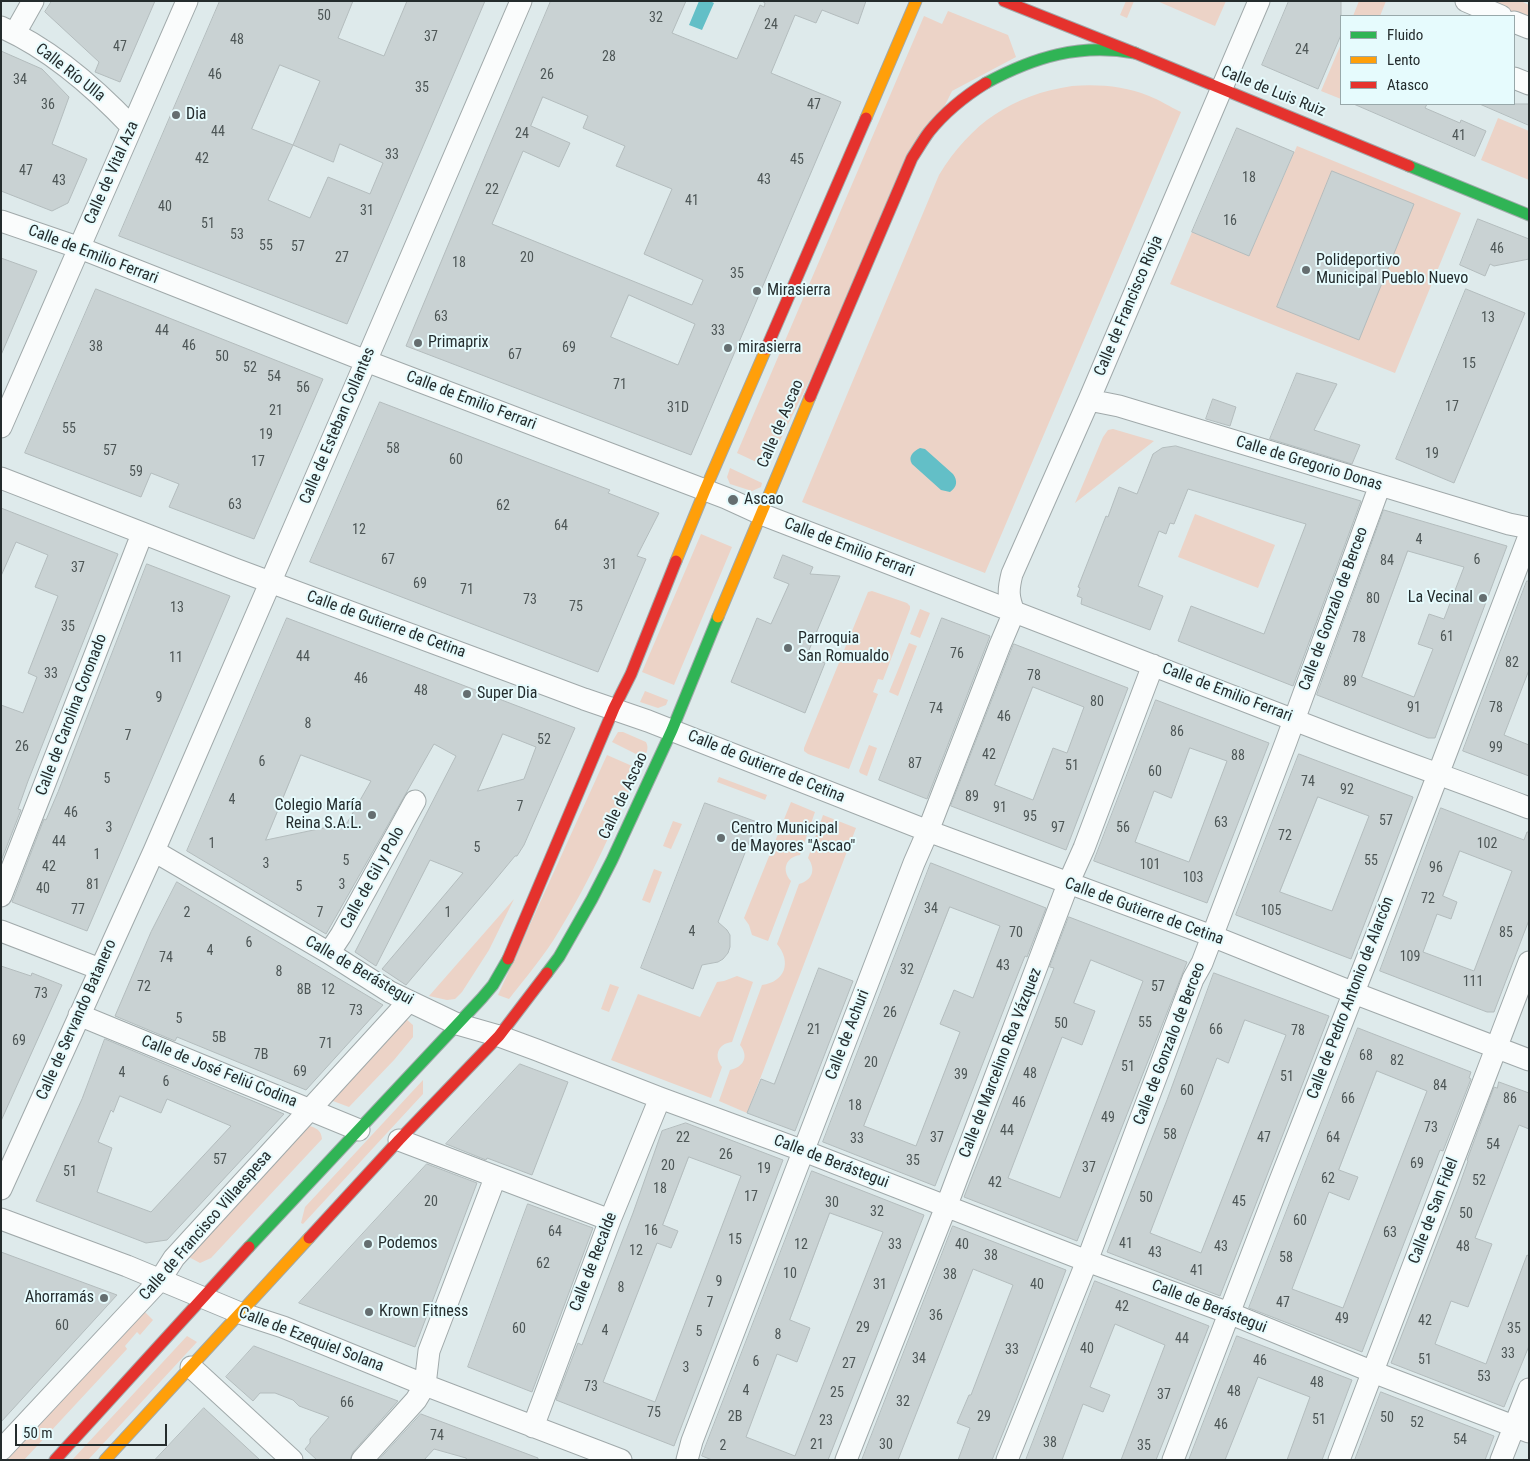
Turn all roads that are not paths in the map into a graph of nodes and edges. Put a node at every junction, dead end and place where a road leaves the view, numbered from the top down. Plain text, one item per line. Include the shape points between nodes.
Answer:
1 (33, 1) edge
2 (186, 1) edge
3 (520, 1) edge
4 (916, 1) edge
5 (1004, 1) edge
6 (1259, 1) edge
7 (1466, 1) edge
8 (1499, 15) edge
9 (1515, 22) edge
10 (1529, 28) edge
11 (8, 30) edge
12 (1135, 52) junction
13 (1515, 78) edge
14 (1529, 84) edge
15 (1221, 89) junction
16 (132, 127) junction
17 (1529, 215) edge
18 (1, 221) edge
19 (80, 248) junction
20 (366, 362) junction
21 (1089, 400) junction
22 (1, 427) edge
23 (1, 478) edge
24 (1380, 485) junction
25 (705, 490) junction
26 (761, 514) junction
27 (1529, 528) edge
28 (142, 534) junction
29 (1529, 536) edge
30 (270, 582) junction
31 (1014, 612) junction
32 (1153, 665) junction
33 (614, 708) junction
34 (1294, 719) junction
35 (672, 730) junction
36 (1438, 773) junction
37 (414, 801) dead end
38 (1529, 808) edge
39 (928, 831) junction
40 (154, 850) junction
41 (1068, 884) junction
42 (1, 896) edge
43 (1, 932) edge
44 (1212, 936) junction
45 (330, 953) junction
46 (1529, 962) edge
47 (100, 969) junction
48 (1354, 994) junction
49 (409, 1001) junction
50 (79, 1015) junction
51 (457, 1024) junction
52 (499, 1036) junction
53 (469, 1041) dead end
54 (1495, 1047) junction
55 (1529, 1060) edge
56 (437, 1081) dead end
57 (660, 1098) junction
58 (433, 1105) junction
59 (309, 1109) junction
60 (359, 1130) junction
61 (399, 1140) junction
62 (804, 1151) junction
63 (495, 1178) junction
64 (1, 1189) edge
65 (289, 1206) junction
66 (946, 1206) junction
67 (1, 1219) edge
68 (610, 1220) junction
69 (287, 1221) dead end
70 (1087, 1261) junction
71 (160, 1280) junction
72 (204, 1298) junction
73 (237, 1306) junction
74 (1229, 1313) junction
75 (191, 1367) junction
76 (1373, 1372) junction
77 (425, 1385) junction
78 (1529, 1389) edge
79 (533, 1427) junction
80 (1521, 1429) edge
81 (1, 1450) edge
82 (55, 1460) edge
83 (105, 1460) edge
84 (292, 1460) edge
85 (362, 1460) edge
86 (621, 1460) edge
87 (687, 1460) edge
88 (846, 1460) edge
89 (1007, 1460) edge
90 (1173, 1460) edge
91 (1339, 1460) edge
92 (1501, 1460) edge

1 - 11 street
2 - 16 street, Calle de Vital Aza
3 - 20 street, Calle de Esteban Collantes
4 - 25 street
5 - 12 street, Calle de Luis Ruiz
6 - 15 street, Calle de Francisco Rioja
7 - 8 street
9 - 10 street
11 - 16 street, Calle Río Ulla via 47,52 111,105
12 - 15 street, Calle de Luis Ruiz
12 - 26 street, Calle de Ascao via 1076,51 1028,62 980,86 930,132 912,158
13 - 14 street
15 - 17 street, Calle de Luis Ruiz
15 - 21 street, Calle de Francisco Rioja
16 - 19 street, Calle de Vital Aza
18 - 19 street, Calle de Emilio Ferrari
19 - 20 street, Calle de Emilio Ferrari
19 - 22 street, Calle de Vital Aza
20 - 25 street, Calle de Emilio Ferrari
20 - 30 street, Calle de Esteban Collantes
21 - 24 street, Calle de Gregorio Donas via 1119,406
21 - 31 street, Calle de Francisco Rioja via 1012,574 1009,599
23 - 28 street, Calle de Gutierre de Cetina
24 - 27 street, Calle de Gregorio Donas
24 - 34 street, Calle de Gonzalo de Berceo
25 - 26 street, Calle de Emilio Ferrari
25 - 33 street via 631,674
26 - 31 street, Calle de Emilio Ferrari
26 - 35 street, Calle de Ascao
28 - 30 street, Calle de Gutierre de Cetina
28 - 42 street, Calle de Carolina Coronado
29 - 36 street, Calle de Pedro Antonio de Alarcón
30 - 33 street, Calle de Gutierre de Cetina
30 - 40 street, Calle de Esteban Collantes
31 - 32 street, Calle de Emilio Ferrari
31 - 39 street, Calle de Achuri
32 - 34 street, Calle de Emilio Ferrari
32 - 41 street, Calle de Marcelino Roa Vázquez
33 - 35 street, Calle de Gutierre de Cetina
33 - 51 street via 506,964 493,985
34 - 36 street, Calle de Emilio Ferrari
34 - 44 street, Calle de Gonzalo de Berceo
35 - 39 street, Calle de Gutierre de Cetina
35 - 52 street, Calle de Ascao via 588,906 552,966
36 - 38 street, Calle de Emilio Ferrari
36 - 48 street, Calle de Pedro Antonio de Alarcón
37 - 45 street, Calle de Gil y Polo
39 - 41 street, Calle de Gutierre de Cetina
39 - 62 street, Calle de Achuri
40 - 45 street, Calle de Berástegui
40 - 47 street, Calle de Servando Batanero
41 - 44 street, Calle de Gutierre de Cetina
41 - 66 street, Calle de Marcelino Roa Vázquez
43 - 47 street
44 - 48 street, Calle de Gutierre de Cetina
44 - 70 street, Calle de Gonzalo de Berceo
45 - 49 street, Calle de Berástegui
46 - 54 street, Calle de San Fidel
47 - 50 street, Calle de Servando Batanero
48 - 54 street, Calle de Gutierre de Cetina
48 - 74 street, Calle de Pedro Antonio de Alarcón
49 - 51 street, Calle de Berástegui
49 - 59 street, Calle de Francisco Villaespesa
50 - 59 street, Calle de José Feliú Codina
50 - 64 street, Calle de Servando Batanero
51 - 52 street, Calle de Berástegui
51 - 53 street
51 - 60 street
52 - 57 street, Calle de Berástegui
52 - 58 street
54 - 55 street, Calle de Gutierre de Cetina
54 - 76 street, Calle de San Fidel
56 - 58 street
57 - 62 street, Calle de Berástegui
57 - 68 street, Calle de Recalde
58 - 61 street
59 - 60 street, Calle de José Feliú Codina
59 - 71 street, Calle de Francisco Villaespesa via 174,1258
60 - 65 street
61 - 63 street
61 - 73 street
62 - 66 street, Calle de Berástegui
62 - 87 street, Calle de Achuri
63 - 68 street
63 - 77 street via 429,1351
65 - 69 street
65 - 72 street
66 - 70 street, Calle de Berástegui
66 - 88 street, Calle de Marcelino Roa Vázquez
67 - 71 street, Calle de Ezequiel Solana
68 - 79 street, Calle de Recalde
70 - 74 street, Calle de Berástegui
70 - 89 street, Calle de Gonzalo de Berceo
71 - 72 street, Calle de Ezequiel Solana
71 - 81 street, Calle de Francisco Villaespesa
72 - 73 street, Calle de Ezequiel Solana
72 - 82 street
73 - 75 street
73 - 77 street, Calle de Ezequiel Solana
74 - 76 street, Calle de Berástegui
74 - 90 street, Calle de Pedro Antonio de Alarcón
75 - 83 street
75 - 84 street
76 - 80 street, Calle de Berástegui
76 - 91 street, Calle de San Fidel
77 - 79 street, Calle de Ezequiel Solana
77 - 85 street via 416,1400
78 - 80 street
79 - 86 street, Calle de Ezequiel Solana
80 - 92 street

